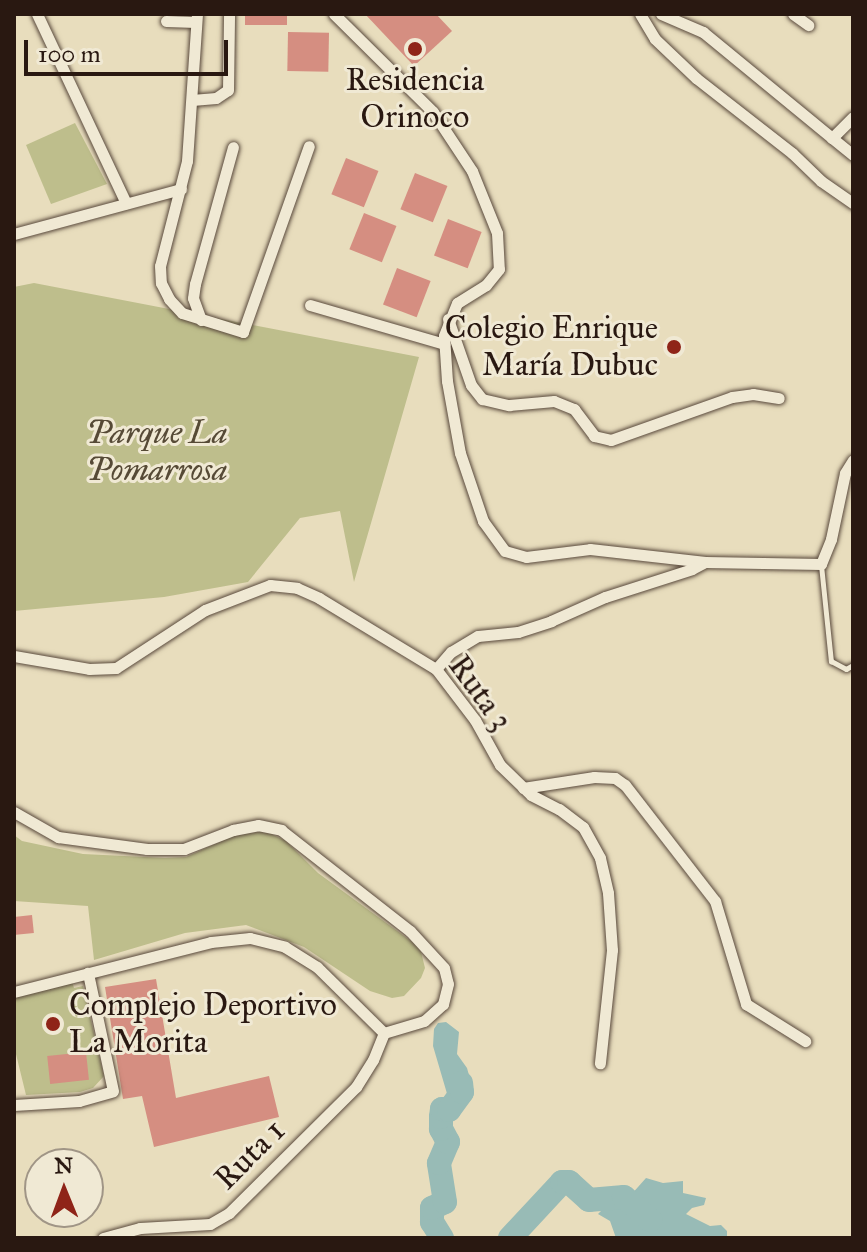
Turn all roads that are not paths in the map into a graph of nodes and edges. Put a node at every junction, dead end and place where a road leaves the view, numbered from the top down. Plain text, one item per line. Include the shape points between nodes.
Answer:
1 (37, 14) edge
2 (229, 14) edge
3 (334, 14) edge
4 (640, 14) edge
5 (661, 14) edge
6 (793, 14) edge
7 (196, 18) edge
8 (166, 21) dead end
9 (808, 25) dead end
10 (192, 100) junction
11 (853, 117) edge
12 (832, 138) junction
13 (309, 146) dead end
14 (233, 147) dead end
15 (853, 155) edge
16 (181, 189) junction
17 (126, 203) junction
18 (853, 203) edge
19 (14, 234) edge
20 (310, 305) dead end
21 (448, 319) junction
22 (201, 320) junction
23 (444, 344) junction
24 (779, 398) dead end
25 (853, 460) edge
26 (705, 562) junction
27 (821, 564) junction
28 (14, 656) edge
29 (853, 665) edge
30 (436, 669) junction
31 (523, 788) junction
32 (14, 812) edge
33 (88, 973) junction
34 (14, 992) edge
35 (384, 1033) junction
36 (805, 1041) dead end
37 (600, 1063) dead end
38 (14, 1105) edge
39 (103, 1238) edge

1 - 17 street
2 - 10 street via 228,90 216,98
3 - 21 street via 433,112 472,171 497,233 499,269 486,285 457,303
4 - 18 street via 655,39 696,78
5 - 12 street via 703,32
6 - 9 street
7 - 8 street
7 - 10 street
10 - 16 street
11 - 12 street
12 - 15 street
13 - 22 street via 243,332
14 - 22 street via 195,284 193,298
16 - 17 street
16 - 22 street via 160,266 165,291 182,313
17 - 19 street
20 - 23 street
21 - 23 street
21 - 24 street via 471,385 482,399 509,405 554,401 574,409 594,436 611,440 732,397
23 - 26 street via 460,453 483,521 505,551 526,557 590,549
25 - 27 street
26 - 27 street
26 - 30 street via 518,632 478,636 451,652
27 - 29 lane via 831,661 846,669
28 - 30 street, Ruta 3 via 89,669 116,668 205,610 270,585 297,588 319,598
30 - 31 street, Ruta 3 via 475,720 500,765
31 - 36 street via 594,777 615,778 625,785 715,901 746,1004
31 - 37 street, Ruta 3 via 583,827 600,858 612,950
32 - 35 street via 58,837 133,848 184,849 258,825 281,830 410,931 444,968 448,984 443,1004 424,1021
33 - 34 street
33 - 35 street via 211,942 250,938 285,947 317,967
33 - 38 street via 113,1091 79,1101
35 - 39 street, Ruta 1 via 356,1087 229,1213 210,1224 140,1228

